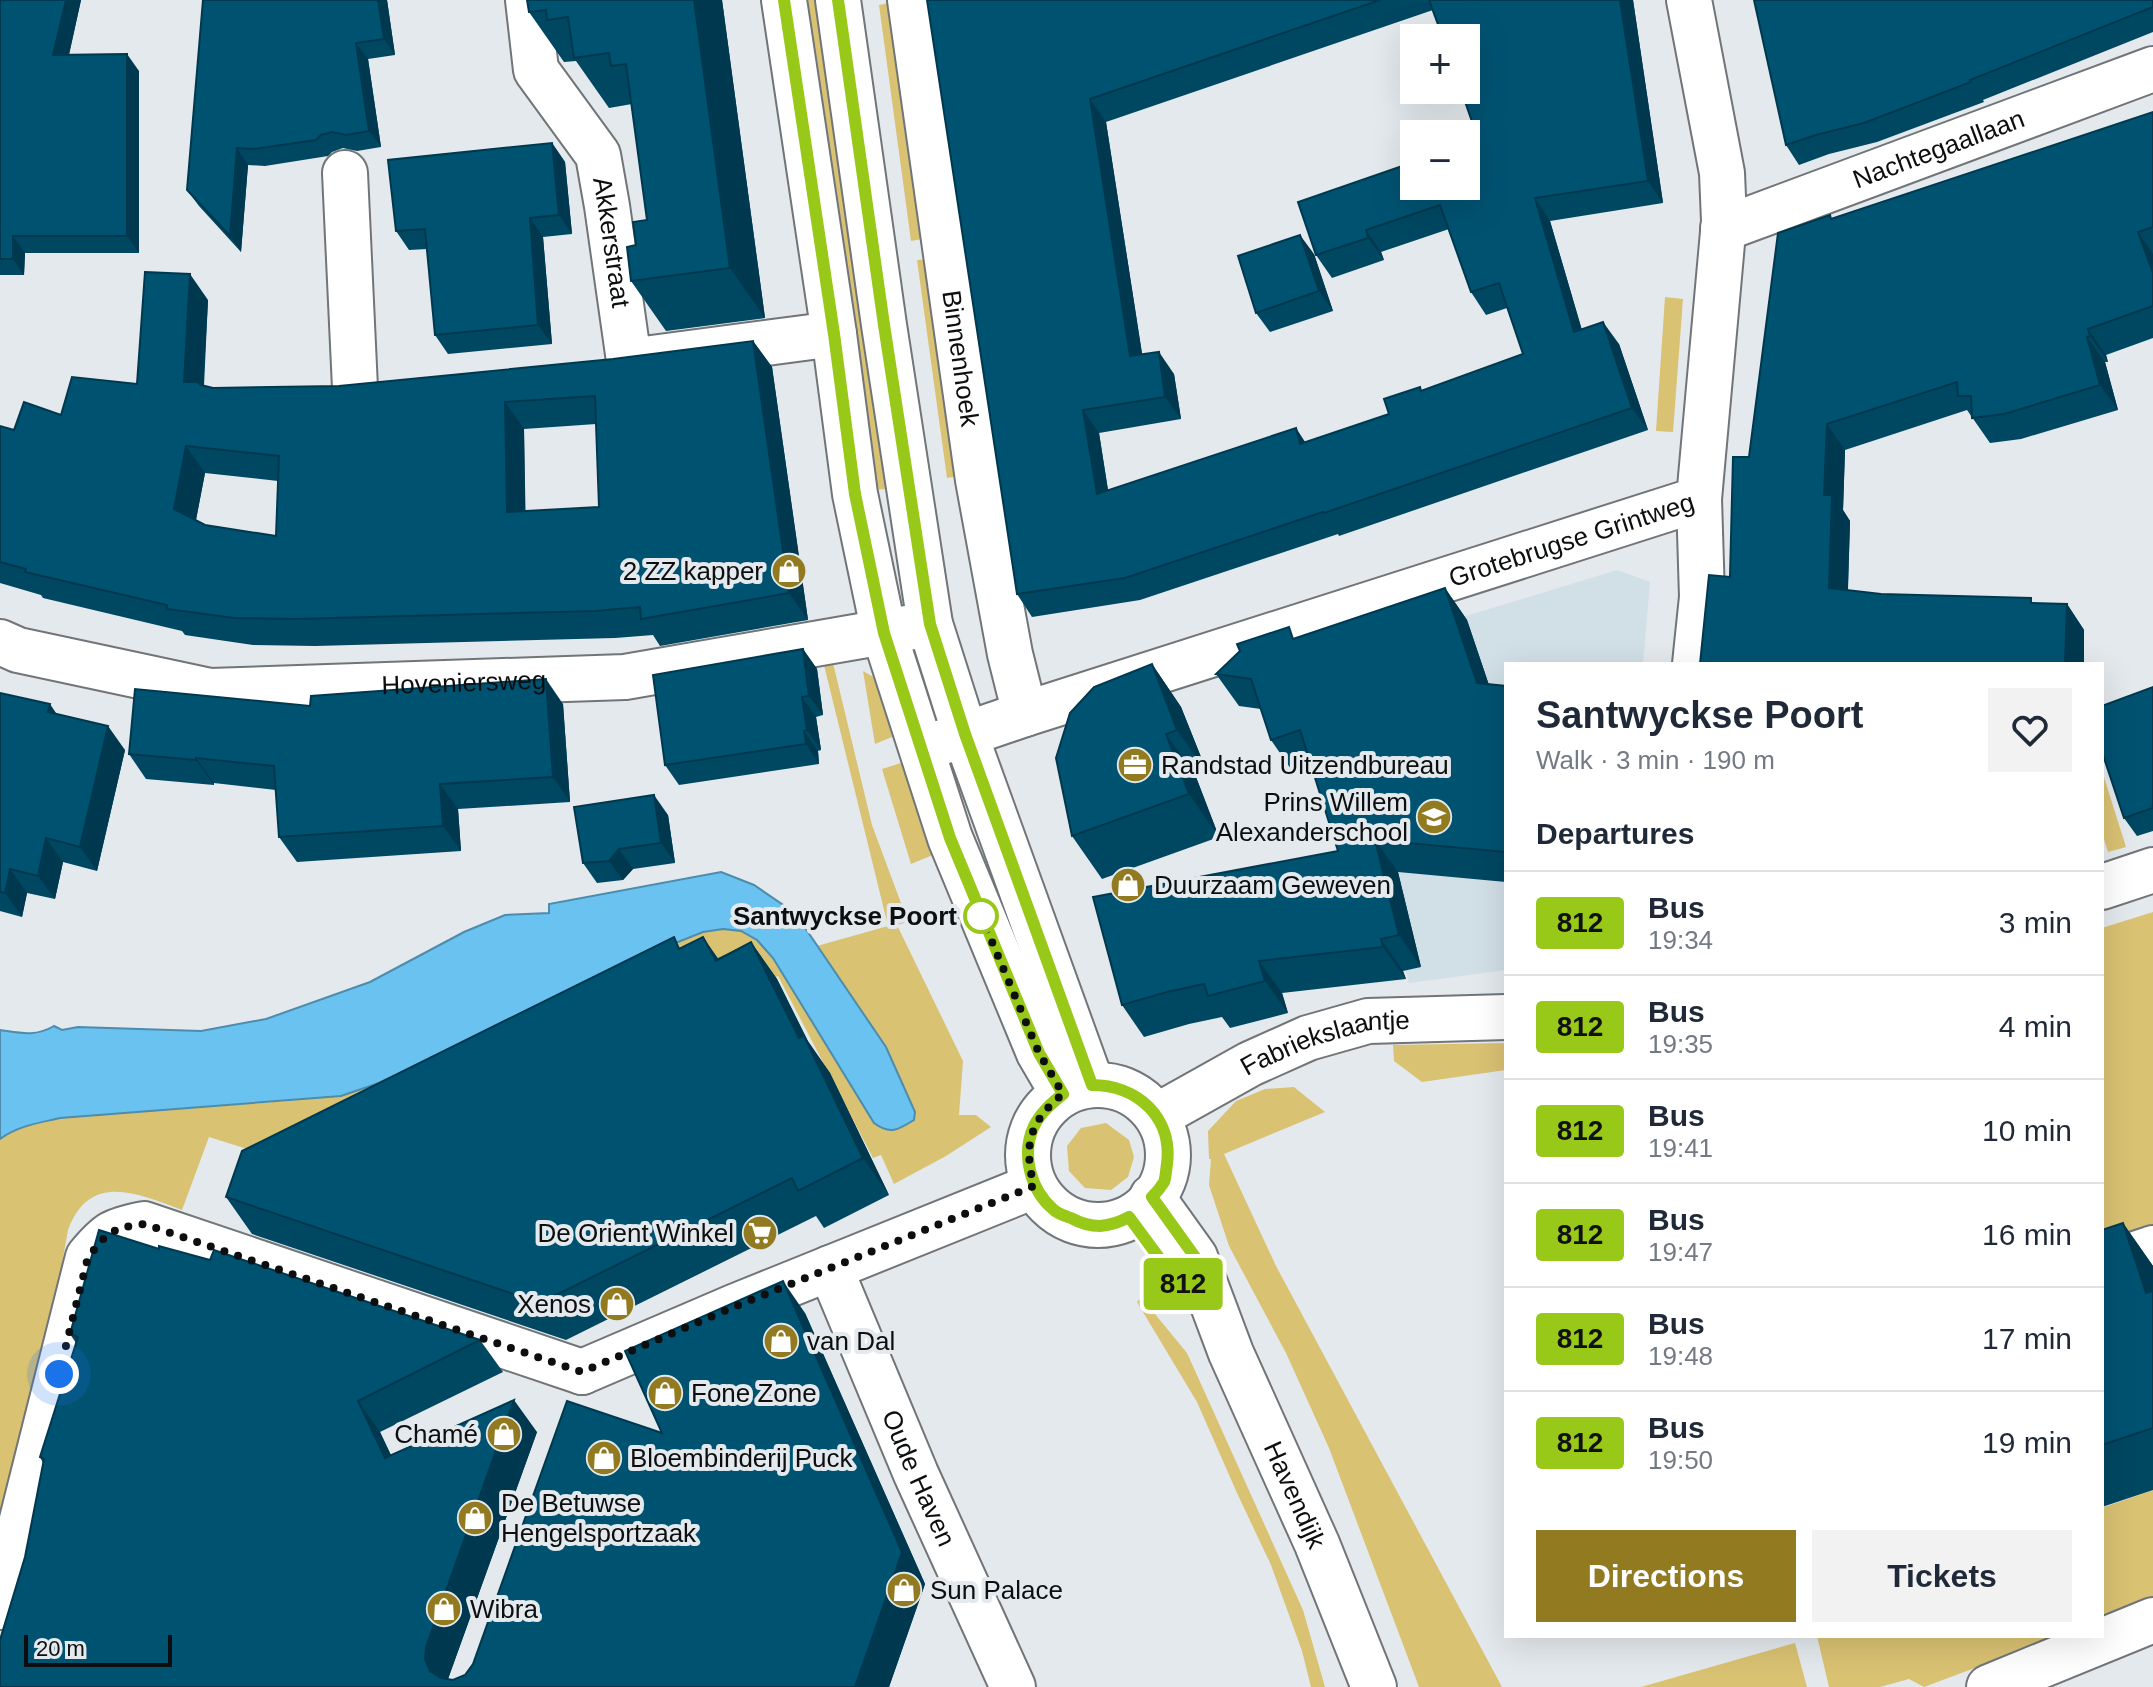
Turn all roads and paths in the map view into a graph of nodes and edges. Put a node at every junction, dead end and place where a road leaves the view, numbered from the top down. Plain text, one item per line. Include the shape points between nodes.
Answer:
1 (528, 0) edge
2 (784, 0) edge
3 (838, 0) edge
4 (910, 0) edge
5 (1689, 0) edge
6 (2153, 69) edge
7 (345, 173) dead end
8 (1723, 229) junction
9 (834, 334) junction
10 (629, 361) junction
11 (583, 365) edge
12 (401, 384) edge
13 (355, 388) junction
14 (309, 389) edge
15 (1699, 499) junction
16 (930, 624) junction
17 (868, 636) junction
18 (0, 642) edge
19 (1695, 662) edge
20 (1025, 714) junction
21 (965, 734) junction
22 (922, 748) junction
23 (2153, 870) edge
24 (2104, 886) edge
25 (1504, 1017) edge
26 (1078, 1090) junction
27 (1157, 1116) junction
28 (1034, 1186) junction
29 (1141, 1207) junction
30 (2153, 1248) edge
31 (2104, 1264) edge
32 (830, 1268) junction
33 (0, 1607) edge
34 (2153, 1620) edge
35 (998, 1679) edge
36 (1374, 1687) edge
37 (1989, 1687) edge

1 - 10 street, Akkerstraat via 536,70 598,155
2 - 9 street
3 - 16 street
4 - 20 street, Binnenhoek via 978,480
5 - 8 street, Grotebrugse Grintweg via 1722,173
6 - 8 street, Nachtegaallaan
7 - 13 street
8 - 15 street, Grotebrugse Grintweg
9 - 10 street
9 - 17 street
10 - 11 street
12 - 13 street
13 - 14 street
15 - 19 street via 1702,597
15 - 20 street, Grotebrugse Grintweg
16 - 17 street, Hoveniersweg
16 - 21 street
17 - 18 street, Hoveniersweg via 625,677 210,691
17 - 22 street
20 - 21 street, Grotebrugse Grintweg
21 - 22 street, Grotebrugse Grintweg
21 - 26 street
22 - 26 street via 950,838 1039,1053
23 - 24 street
25 - 27 street, Fabriekslaantje via 1368,1021 1308,1038
26 - 27 street via 1109,1085 1125,1090
26 - 28 street via 1046,1108 1034,1126 1028,1146
27 - 29 street via 1169,1148 1164,1181
28 - 29 street via 1054,1210 1083,1224 1116,1224
28 - 32 street
29 - 36 street, Havendijk via 1195,1257
30 - 31 street
32 - 33 street via 578,1387 144,1224 119,1228 88,1257
32 - 35 street, Oude Haven
34 - 37 street

